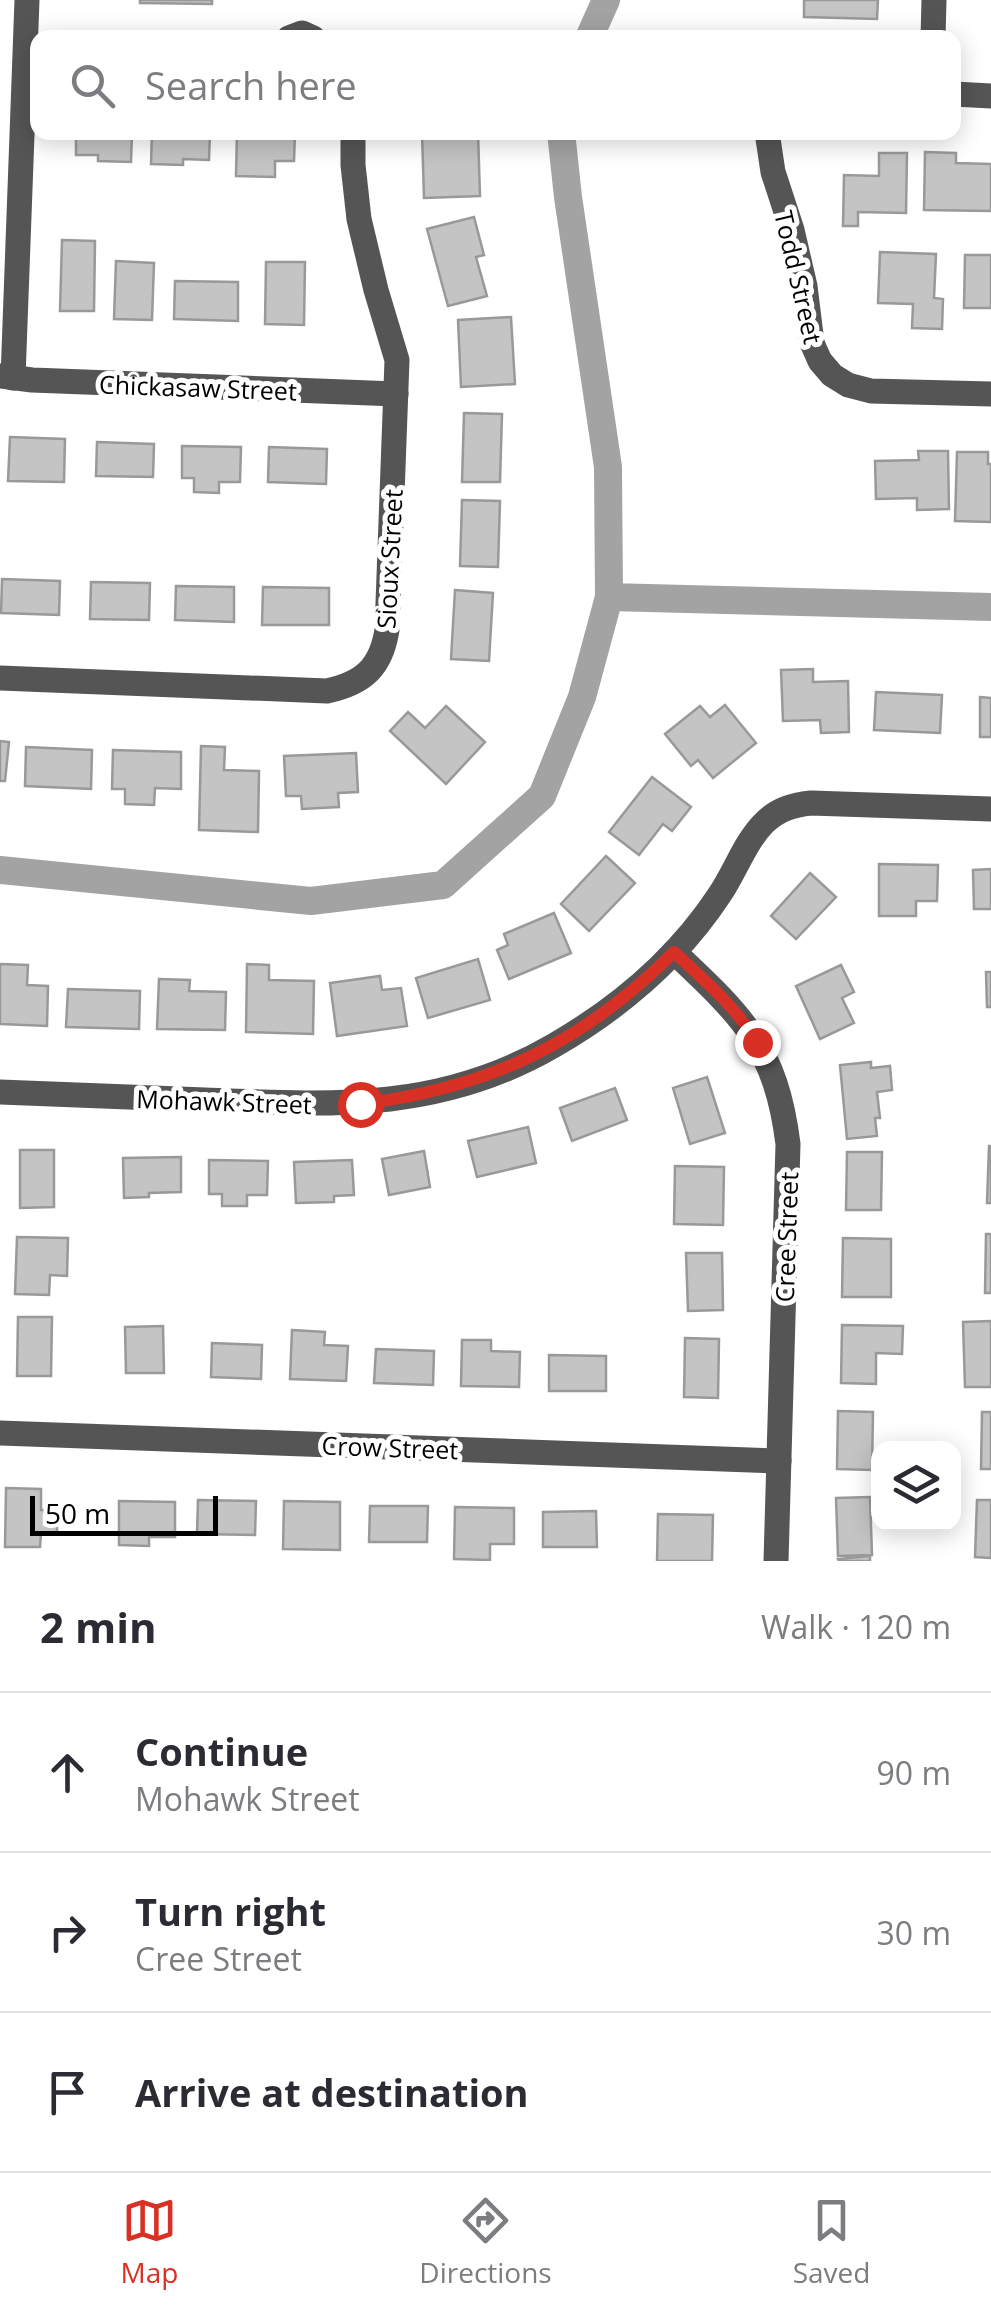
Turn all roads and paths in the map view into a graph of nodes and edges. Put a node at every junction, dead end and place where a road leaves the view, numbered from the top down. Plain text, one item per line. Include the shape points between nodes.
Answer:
1 (27, 0) edge
2 (934, 0) edge
3 (933, 30) edge
4 (21, 60) edge
5 (961, 94) edge
6 (991, 96) edge
7 (353, 140) edge
8 (768, 140) edge
9 (7, 377) edge
10 (396, 394) junction
11 (991, 394) edge
12 (0, 678) edge
13 (991, 810) edge
14 (674, 952) junction
15 (0, 1092) edge
16 (0, 1433) edge
17 (779, 1461) junction
18 (776, 1561) edge

1 - 4 street
2 - 3 street
4 - 9 street
5 - 6 street
7 - 10 street, Sioux Street via 359,219 397,360
8 - 11 street, Todd Street via 806,286 812,343 832,376 871,390
9 - 10 street, Chickasaw Street
10 - 12 street, Sioux Street via 387,630 376,664 362,678 326,691
13 - 14 street, Mohawk Street via 792,805 760,826 720,894
14 - 15 street, Mohawk Street via 600,1017 550,1048 419,1096 320,1105
14 - 17 street, Cree Street via 748,1026 784,1108
16 - 17 street, Crow Street
17 - 18 street, Cree Street

